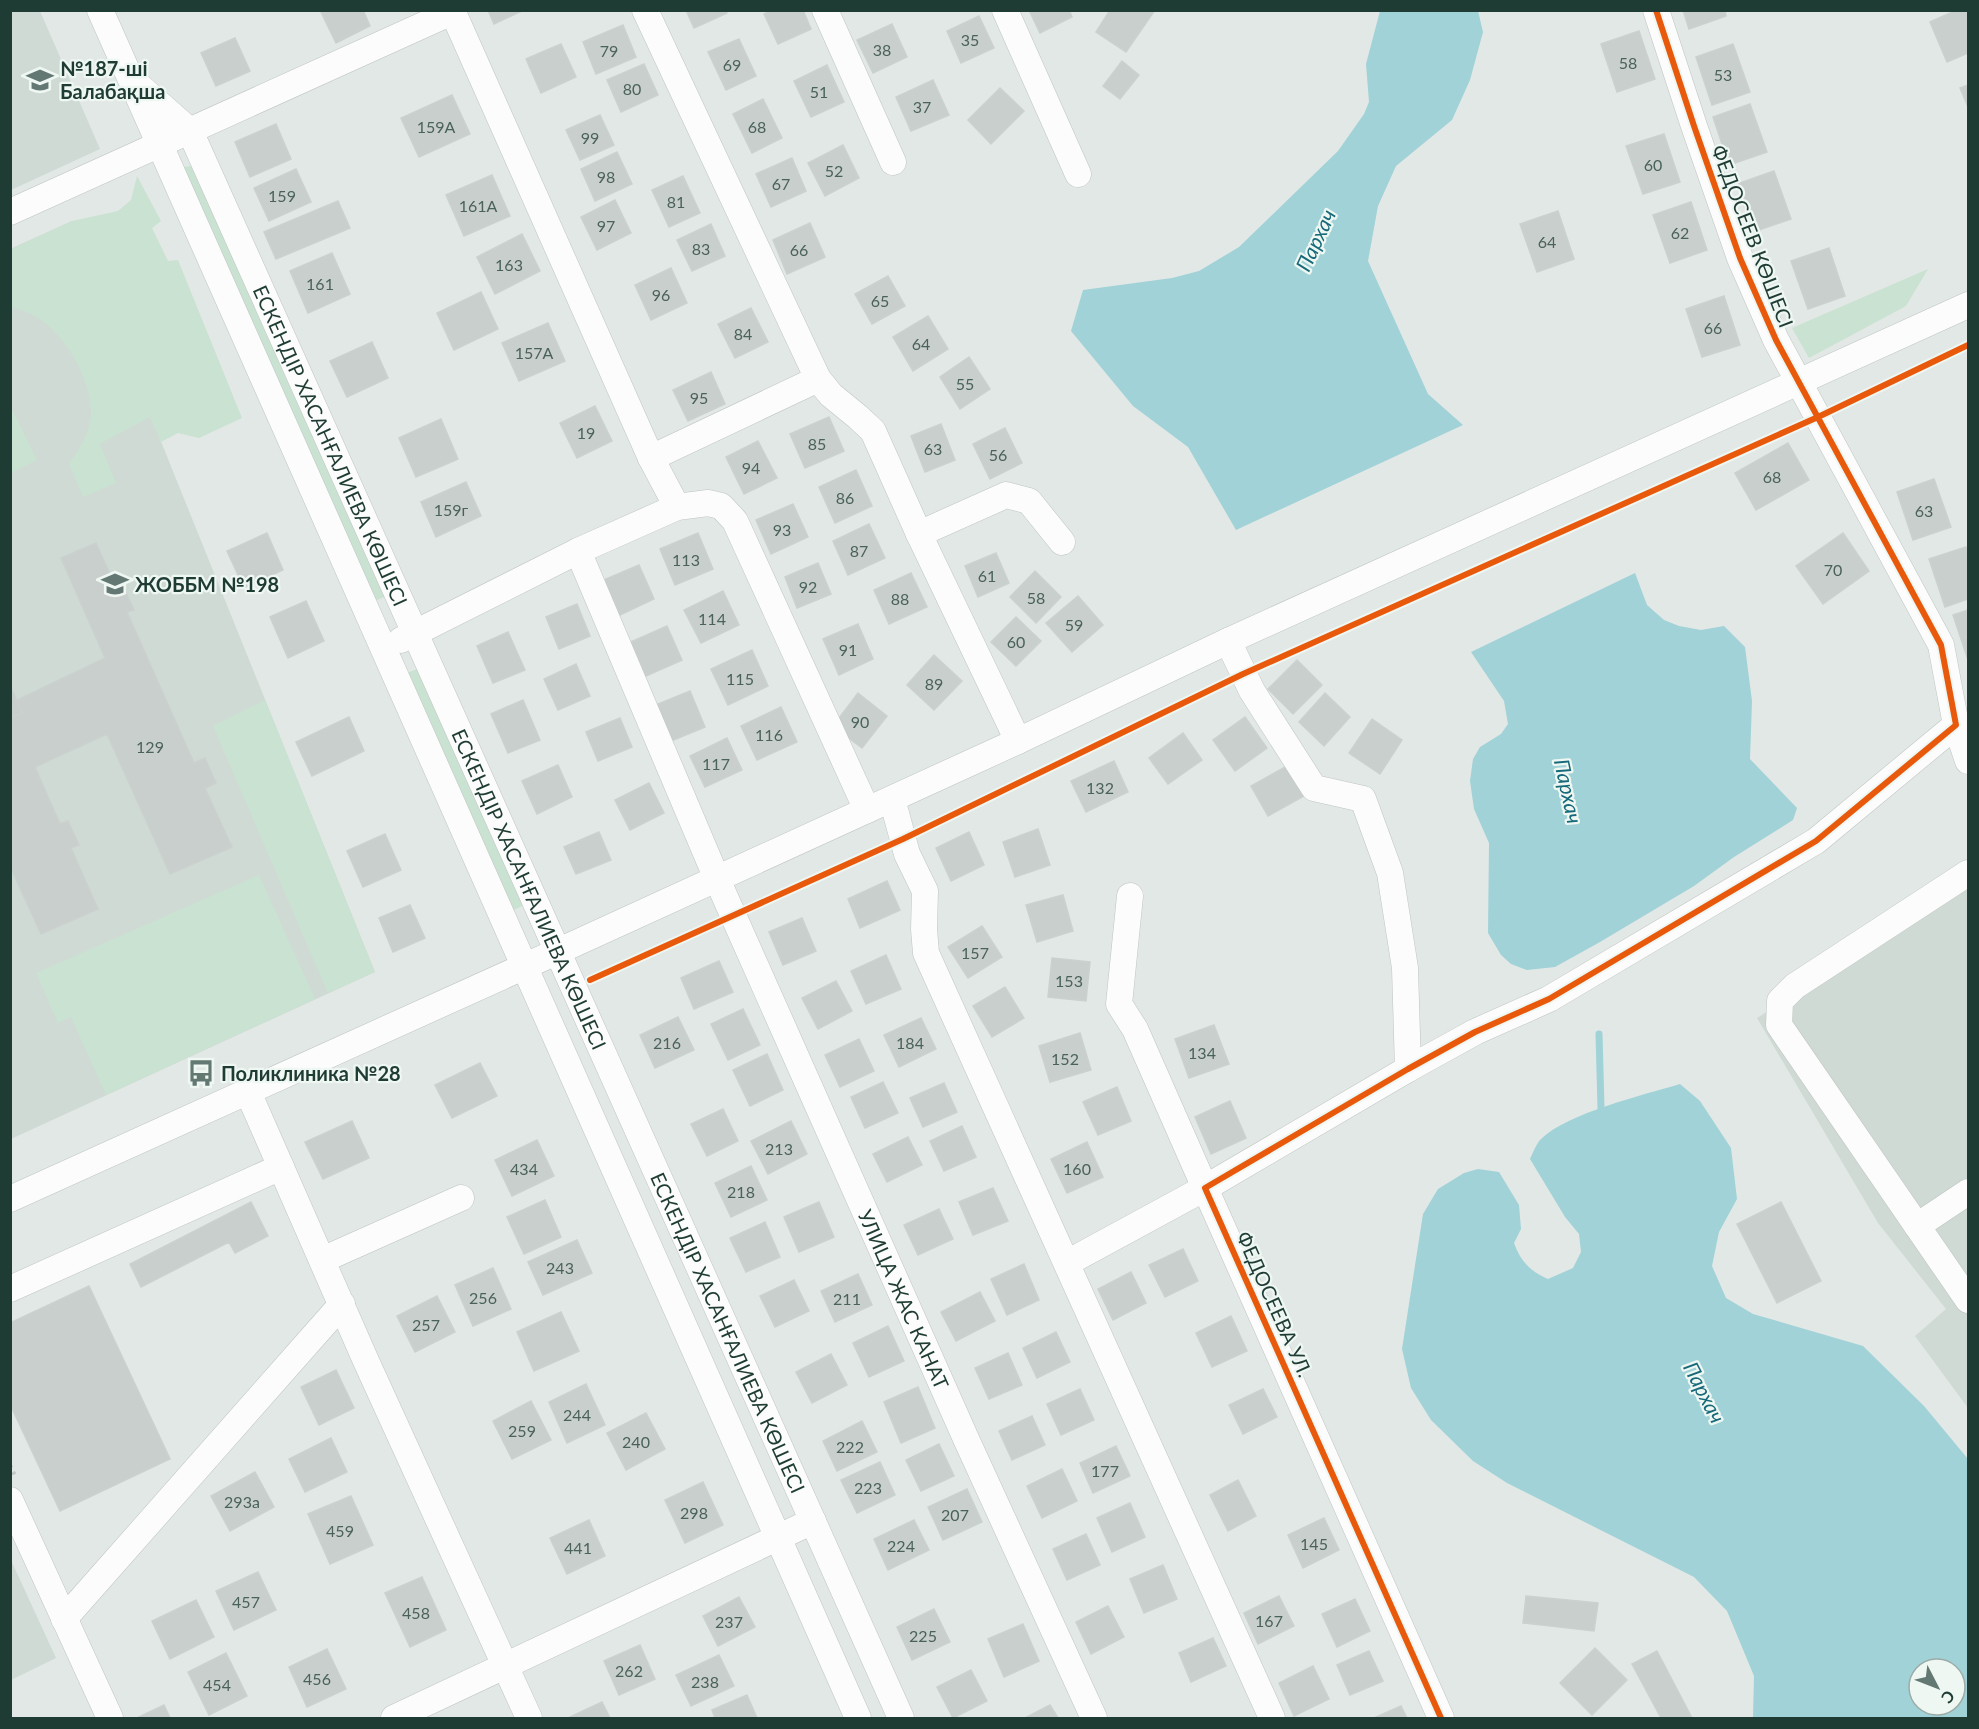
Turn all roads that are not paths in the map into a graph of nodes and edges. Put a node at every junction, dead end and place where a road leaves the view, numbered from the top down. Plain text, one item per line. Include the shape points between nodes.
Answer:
1 (100, 10) edge
2 (645, 10) edge
3 (825, 10) edge
4 (1005, 10) edge
5 (1656, 10) edge
6 (452, 11) edge
7 (131, 80) junction
8 (190, 131) junction
9 (150, 148) junction
10 (893, 162) dead end
11 (1078, 174) dead end
12 (10, 212) edge
13 (1968, 304) edge
14 (818, 380) junction
15 (1798, 382) junction
16 (651, 458) junction
17 (677, 507) junction
18 (919, 534) junction
19 (1062, 542) dead end
20 (578, 551) junction
21 (415, 633) junction
22 (1228, 641) junction
23 (384, 648) junction
24 (1956, 725) junction
25 (1018, 741) junction
26 (1968, 761) edge
27 (892, 799) junction
28 (867, 810) junction
29 (1968, 873) edge
30 (717, 879) junction
31 (1130, 896) dead end
32 (558, 952) junction
33 (525, 967) junction
34 (1408, 1069) junction
35 (248, 1092) junction
36 (281, 1167) junction
37 (1205, 1188) junction
38 (1968, 1192) edge
39 (461, 1197) dead end
40 (10, 1199) edge
41 (1917, 1226) junction
42 (322, 1260) junction
43 (1066, 1263) junction
44 (10, 1289) edge
45 (1968, 1300) edge
46 (342, 1304) junction
47 (10, 1500) edge
48 (813, 1521) junction
49 (778, 1537) junction
50 (64, 1619) junction
51 (505, 1665) junction
52 (110, 1719) edge
53 (394, 1719) edge
54 (530, 1719) edge
55 (858, 1719) edge
56 (901, 1719) edge
57 (1094, 1719) edge
58 (1272, 1719) edge
59 (1441, 1719) edge

1 - 7 street, ЕСКЕНДІР ХАСАНҒАЛИЕВА КӨШЕСІ
2 - 14 street
3 - 10 street
4 - 11 street
5 - 15 street, ФЕДОСЕЕВ КӨШЕСІ via 1740,258
6 - 8 street
6 - 16 street
7 - 8 street, ЕСКЕНДІР ХАСАНҒАЛИЕВА КӨШЕСІ
7 - 9 street, ЕСКЕНДІР ХАСАНҒАЛИЕВА КӨШЕСІ
8 - 9 street
8 - 21 street, ЕСКЕНДІР ХАСАНҒАЛИЕВА КӨШЕСІ
9 - 12 street
9 - 23 street, ЕСКЕНДІР ХАСАНҒАЛИЕВА КӨШЕСІ
13 - 15 street
14 - 16 street
14 - 18 street via 873,431
15 - 22 street
15 - 24 street, ФЕДОСЕЕВ КӨШЕСІ via 1941,645
16 - 17 street
17 - 20 street
17 - 28 street via 708,503 722,506 735,521
18 - 19 street via 1006,495 1029,501
18 - 25 street
20 - 21 street
20 - 30 street, УЛИЦА ЖАС КАНАТ
21 - 23 street
21 - 32 street, ЕСКЕНДІР ХАСАНҒАЛИЕВА КӨШЕСІ
22 - 25 street
22 - 34 street via 1252,691 1314,788 1363,799 1390,873 1405,968
23 - 33 street, ЕСКЕНДІР ХАСАНҒАЛИЕВА КӨШЕСІ
24 - 26 street, ФЕДОСЕЕВ КӨШЕСІ
24 - 34 street via 1816,841 1549,999 1475,1032
25 - 27 street
27 - 28 street
27 - 43 street via 907,854 925,891 926,953
28 - 30 street
29 - 41 street via 1795,986 1780,1001 1779,1025
30 - 32 street
30 - 57 street, УЛИЦА ЖАС КАНАТ
31 - 37 street, ФЕДОСЕЕВА УЛ. via 1119,1004 1135,1029
32 - 33 street
32 - 48 street, ЕСКЕНДІР ХАСАНҒАЛИЕВА КӨШЕСІ
33 - 35 street
33 - 49 street, ЕСКЕНДІР ХАСАНҒАЛИЕВА КӨШЕСІ
34 - 37 street
35 - 36 street
35 - 40 street
36 - 42 street
36 - 44 street
37 - 43 street
37 - 59 street, ФЕДОСЕЕВА УЛ.
38 - 41 street
39 - 42 street
41 - 45 street
42 - 46 street
43 - 58 street
46 - 50 street
46 - 51 street
47 - 50 street
48 - 49 street
48 - 56 street, ЕСКЕНДІР ХАСАНҒАЛИЕВА КӨШЕСІ
49 - 51 street
49 - 55 street, ЕСКЕНДІР ХАСАНҒАЛИЕВА КӨШЕСІ
50 - 52 street
51 - 53 street
51 - 54 street

